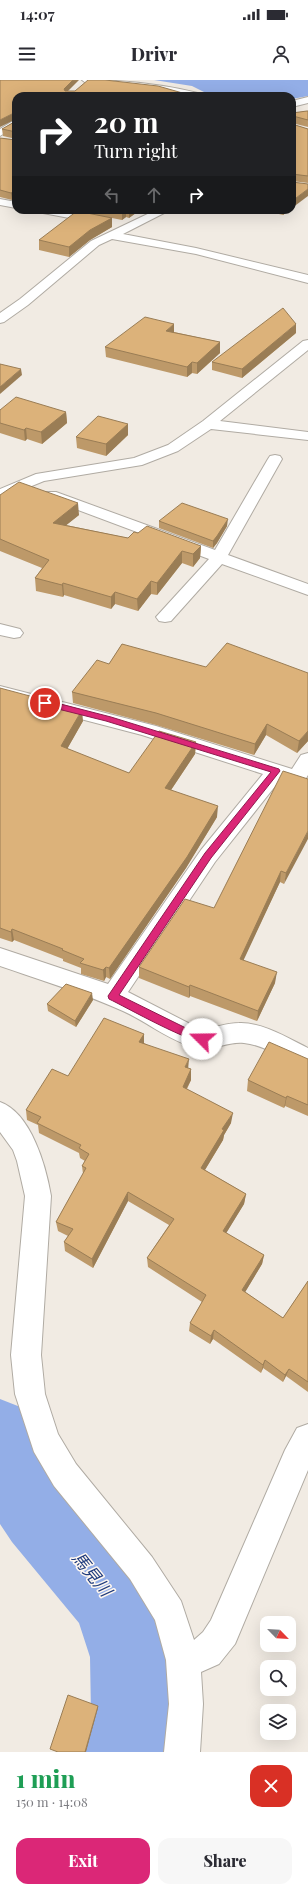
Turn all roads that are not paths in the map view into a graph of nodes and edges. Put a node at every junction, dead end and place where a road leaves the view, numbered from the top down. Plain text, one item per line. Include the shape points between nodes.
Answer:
1 (86, 80) edge
2 (89, 80) edge
3 (78, 90) edge
4 (178, 92) edge
5 (308, 100) edge
6 (296, 103) edge
7 (12, 127) edge
8 (0, 133) edge
9 (0, 202) edge
10 (12, 204) edge
11 (65, 214) edge
12 (156, 214) edge
13 (130, 226) junction
14 (109, 235) junction
15 (308, 279) edge
16 (0, 319) edge
17 (308, 344) edge
18 (208, 424) junction
19 (308, 436) edge
20 (275, 459) dead end
21 (21, 484) junction
22 (0, 494) edge
23 (219, 557) junction
24 (308, 590) edge
25 (165, 617) dead end
26 (0, 692) edge
27 (308, 760) edge
28 (276, 771) junction
29 (0, 958) edge
30 (113, 996) junction
31 (308, 1059) edge
32 (0, 1113) edge
33 (308, 1439) edge
34 (183, 1660) junction
35 (182, 1752) edge

1 - 2 street
2 - 3 street
2 - 4 street
5 - 6 street
7 - 8 street
9 - 10 street
11 - 13 street
12 - 13 street
13 - 14 street
14 - 15 street via 196,252
14 - 16 street via 82,253
17 - 18 street
18 - 19 street
18 - 21 street via 188,440 158,456
20 - 23 street
21 - 22 street
21 - 23 street
23 - 24 street
23 - 25 street
26 - 28 street via 101,717
27 - 28 street via 296,778
28 - 30 street via 208,856
29 - 30 street
30 - 31 street via 202,1039 229,1033 244,1033
32 - 34 street via 26,1150 34,1170 38,1196 26,1355 30,1394 45,1441 65,1475 141,1568 169,1613
33 - 34 street via 296,1460 213,1648 198,1657
34 - 35 street via 186,1704

